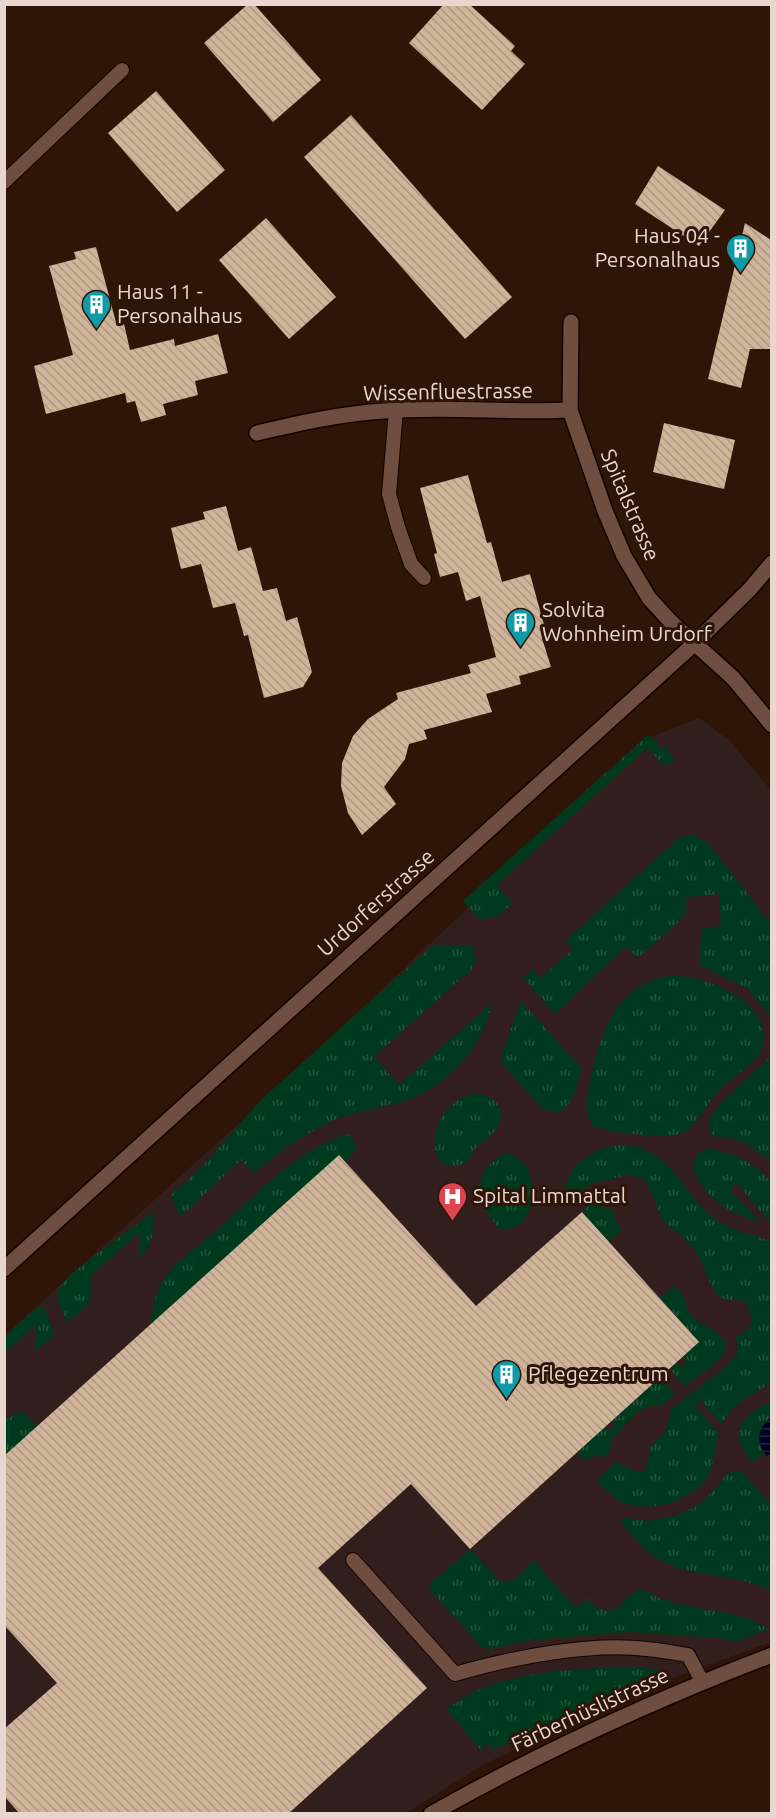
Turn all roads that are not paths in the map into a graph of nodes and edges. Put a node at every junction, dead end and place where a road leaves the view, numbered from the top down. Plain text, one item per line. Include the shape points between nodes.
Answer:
1 (122, 70) dead end
2 (4, 182) edge
3 (571, 322) dead end
4 (396, 410) junction
5 (570, 410) junction
6 (257, 434) dead end
7 (771, 563) edge
8 (424, 578) dead end
9 (694, 644) junction
10 (771, 725) edge
11 (4, 1269) edge
12 (353, 1560) dead end
13 (771, 1655) edge
14 (702, 1681) junction
15 (431, 1814) edge

1 - 2 lane
3 - 5 street, Spitalstrasse
4 - 5 street, Wissenfluestrasse
4 - 6 street, Wissenfluestrasse via 319,418
4 - 8 lane via 389,494 411,564
5 - 9 street, Spitalstrasse via 624,556 649,598
7 - 9 street, Urdorferstrasse
9 - 10 street, Spitalstrasse via 733,678
9 - 11 street, Urdorferstrasse
12 - 14 lane via 456,1674 537,1656 589,1649 645,1648 688,1655
13 - 14 street, Färberhüslistrasse
14 - 15 street, Färberhüslistrasse via 603,1724

